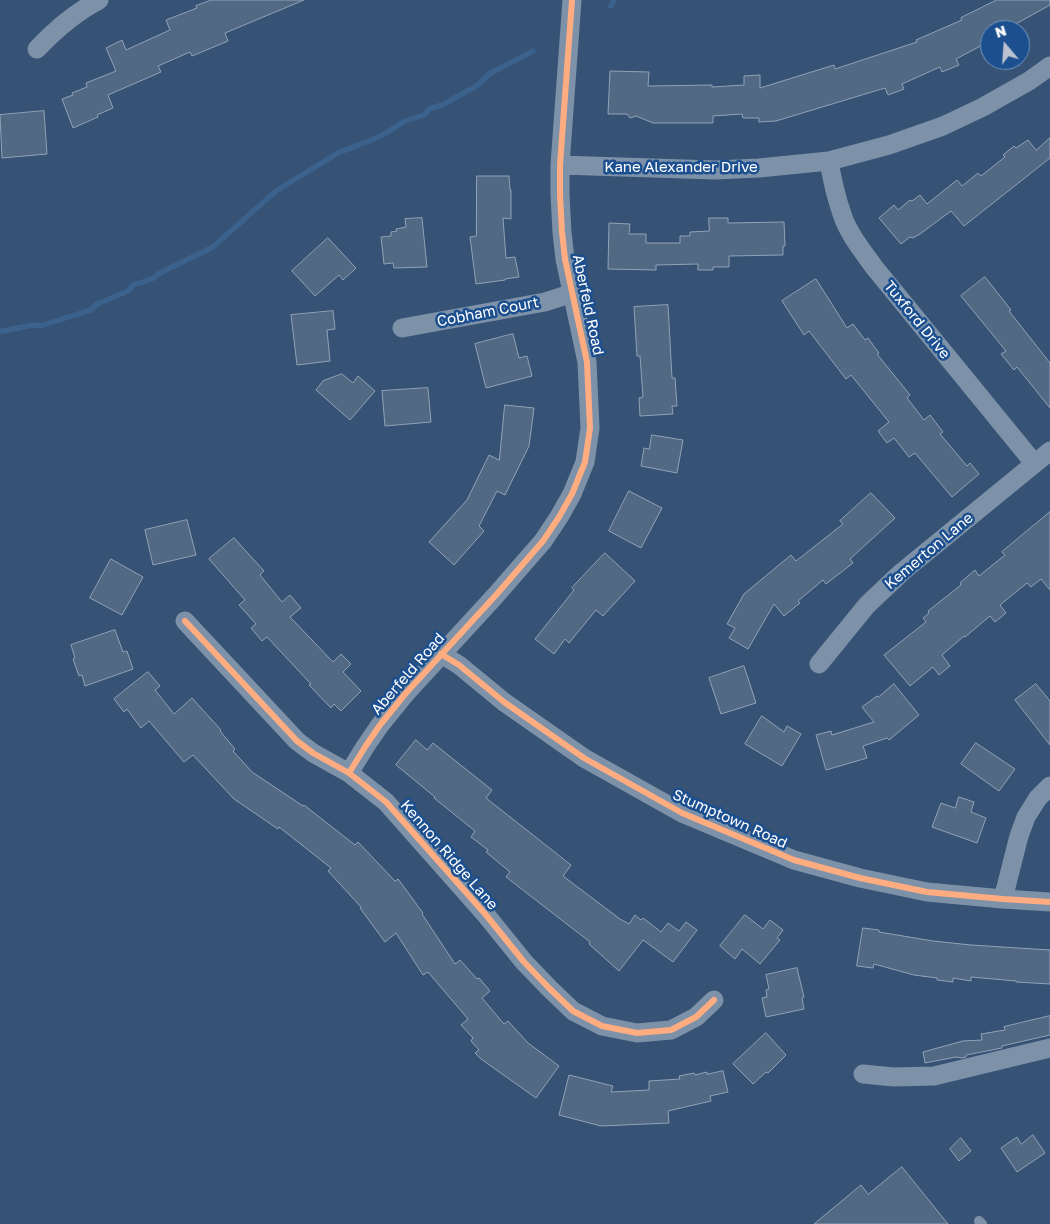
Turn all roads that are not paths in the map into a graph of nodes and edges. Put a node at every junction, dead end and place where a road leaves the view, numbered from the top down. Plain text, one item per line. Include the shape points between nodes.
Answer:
1 (99, 0) edge
2 (572, 0) edge
3 (37, 48) dead end
4 (1050, 66) edge
5 (829, 161) junction
6 (560, 165) junction
7 (573, 293) junction
8 (402, 328) dead end
9 (1050, 451) edge
10 (1034, 463) junction
11 (185, 621) dead end
12 (441, 654) junction
13 (819, 664) dead end
14 (349, 773) junction
15 (1050, 786) edge
16 (1003, 899) junction
17 (1050, 902) edge
18 (714, 1000) dead end
19 (1050, 1048) edge
20 (864, 1074) dead end

1 - 3 street via 62,25
2 - 6 street, Aberfeld Road
4 - 5 street, Kane Alexander Drive via 983,107 943,126
5 - 6 street, Kane Alexander Drive via 715,170
5 - 10 street, Tuxford Drive via 842,215 852,235 874,267
6 - 7 street, Aberfeld Road via 562,232
7 - 8 street, Cobham Court via 545,302
7 - 12 street, Aberfeld Road via 587,362 590,428 585,462 572,494 543,541
9 - 10 street, Kemerton Lane
10 - 13 street, Kemerton Lane via 902,572 867,605
11 - 14 street, Kennon Ridge Lane via 297,741
12 - 14 street, Aberfeld Road via 380,724
12 - 16 street, Stumptown Road via 584,758 682,813 794,860 860,878 927,892
14 - 18 street, Kennon Ridge Lane via 386,802 524,962 573,1011 602,1026 637,1033 671,1030 696,1017
15 - 16 street via 1026,817
16 - 17 street, Stumptown Road
19 - 20 street via 934,1076

